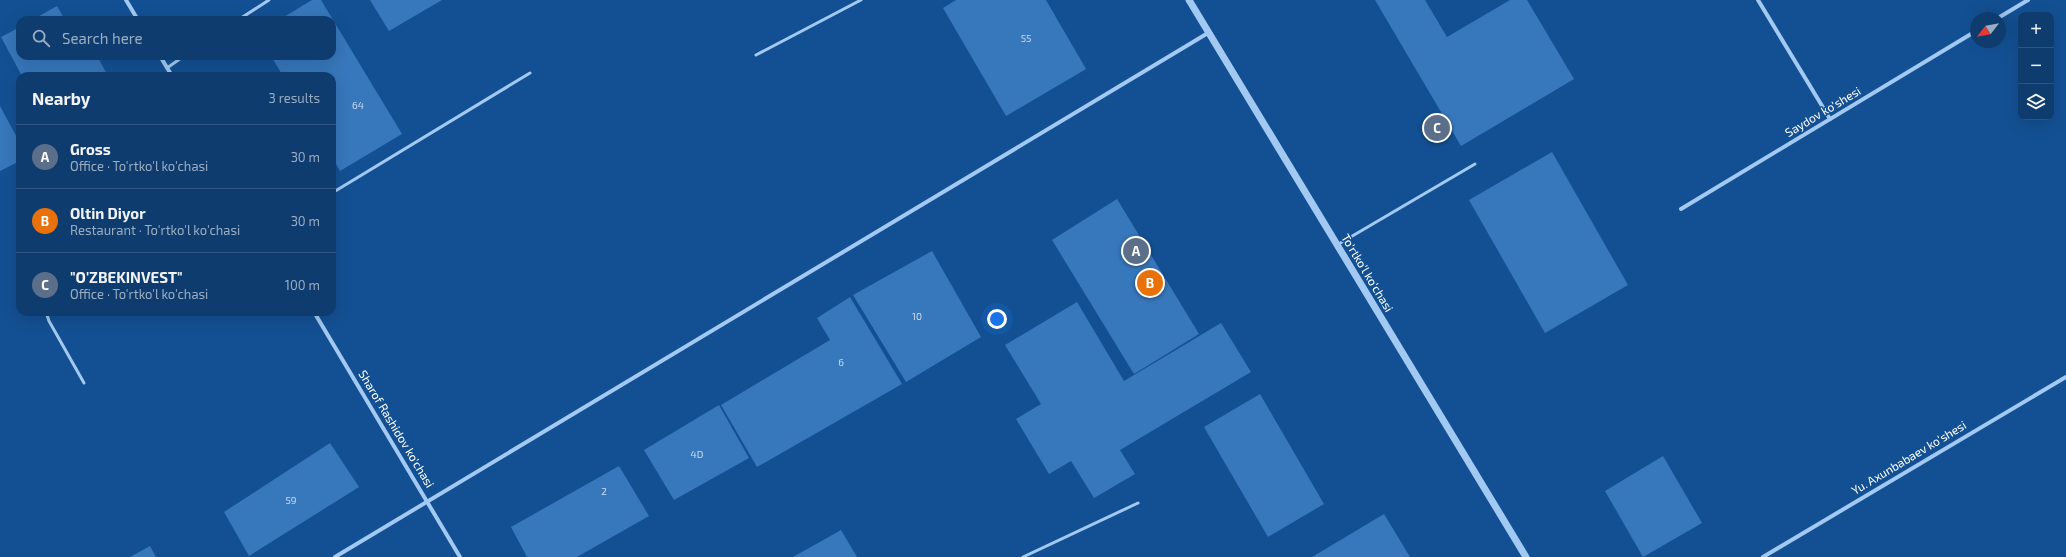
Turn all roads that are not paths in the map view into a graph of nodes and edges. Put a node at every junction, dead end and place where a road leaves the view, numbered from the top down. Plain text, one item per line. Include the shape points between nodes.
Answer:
1 (126, 0) edge
2 (268, 0) edge
3 (861, 0) edge
4 (1189, 0) edge
5 (1758, 0) edge
6 (2028, 0) edge
7 (2006, 13) edge
8 (136, 16) edge
9 (244, 16) edge
10 (1208, 33) junction
11 (1970, 36) edge
12 (756, 55) dead end
13 (162, 60) edge
14 (178, 60) edge
15 (167, 68) junction
16 (170, 72) edge
17 (530, 73) dead end
18 (1830, 119) junction
19 (1475, 164) dead end
20 (336, 191) edge
21 (1681, 209) dead end
22 (1337, 245) junction
23 (47, 316) edge
24 (316, 316) edge
25 (2066, 377) edge
26 (84, 383) dead end
27 (428, 501) junction
28 (1138, 503) dead end
29 (335, 557) edge
30 (460, 557) edge
31 (1022, 557) edge
32 (1526, 557) edge
33 (1763, 557) edge

1 - 8 street
2 - 9 lane
3 - 12 lane
4 - 10 street, To'rtko'l ko'chasi
5 - 18 street
6 - 7 street
10 - 22 street, To'rtko'l ko'chasi
10 - 27 street
11 - 18 street, Saydov ko'shesi
13 - 15 street
14 - 15 lane
15 - 16 street
17 - 20 lane
18 - 21 street, Saydov ko'shesi
19 - 22 lane
22 - 32 street, To'rtko'l ko'chasi
23 - 26 lane
24 - 27 street, Sharof Rashidov ko'chasi
25 - 33 street, Yu. Axunbabaev ko'shesi
27 - 29 street
27 - 30 street, Sharof Rashidov ko'chasi
28 - 31 lane

